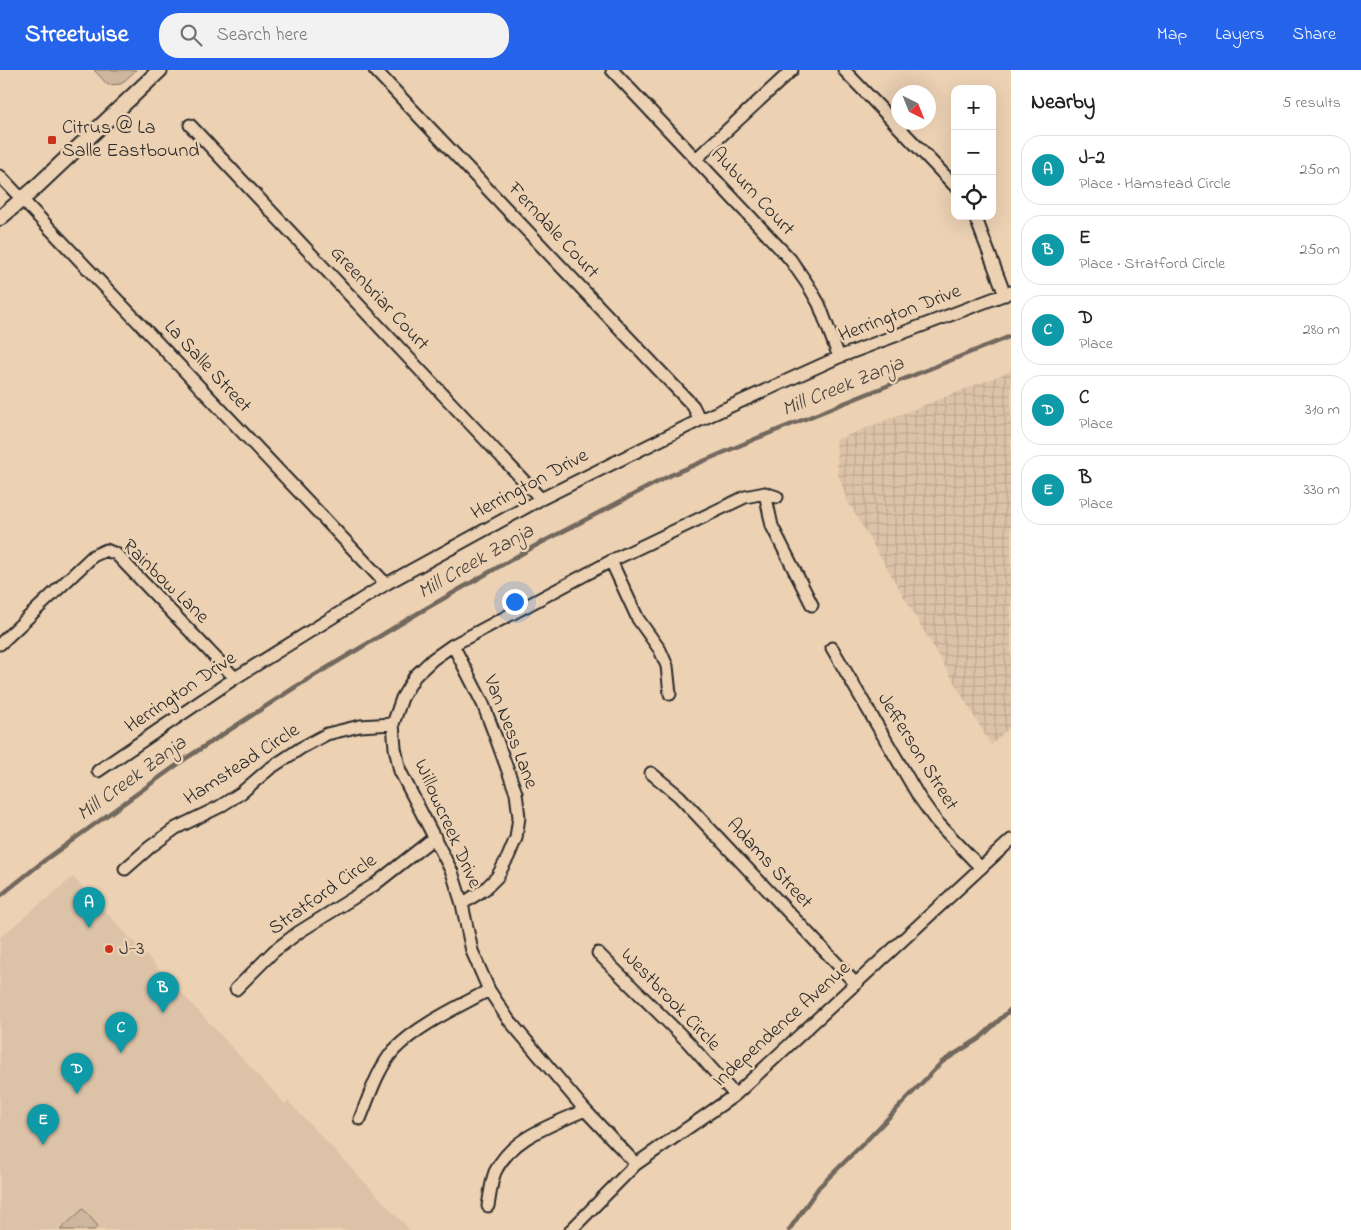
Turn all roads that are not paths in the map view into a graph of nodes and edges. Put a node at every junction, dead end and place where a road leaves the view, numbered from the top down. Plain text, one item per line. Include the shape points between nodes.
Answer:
1 (160, 70) edge
2 (376, 70) edge
3 (612, 70) edge
4 (792, 70) edge
5 (844, 70) edge
6 (190, 125) dead end
7 (696, 159) junction
8 (0, 176) edge
9 (951, 182) edge
10 (21, 199) junction
11 (0, 218) edge
12 (976, 220) edge
13 (1008, 294) edge
14 (839, 357) junction
15 (700, 420) junction
16 (765, 493) junction
17 (777, 497) dead end
18 (541, 498) junction
19 (611, 561) junction
20 (386, 584) junction
21 (812, 605) dead end
22 (0, 644) edge
23 (453, 645) junction
24 (832, 648) dead end
25 (235, 678) junction
26 (670, 694) dead end
27 (393, 724) junction
28 (98, 771) dead end
29 (651, 774) dead end
30 (435, 837) junction
31 (1011, 840) edge
32 (981, 868) junction
33 (125, 869) dead end
34 (462, 904) junction
35 (598, 953) dead end
36 (856, 984) junction
37 (236, 989) dead end
38 (489, 990) junction
39 (735, 1095) junction
40 (585, 1110) junction
41 (360, 1119) dead end
42 (636, 1164) junction
43 (488, 1206) dead end
44 (570, 1230) edge

1 - 10 street
2 - 15 street, Ferndale Court via 693,406
3 - 7 street, Auburn Court
4 - 7 street
5 - 9 street
6 - 18 street, Greenbriar Court
7 - 14 street, Auburn Court via 790,260 819,304
8 - 10 street, La Salle Street
10 - 11 street
10 - 20 street, La Salle Street
12 - 13 street
13 - 14 street, Herrington Drive
14 - 15 street, Herrington Drive
15 - 18 street, Herrington Drive
16 - 17 street
16 - 19 street, Willowcreek Drive via 745,497
16 - 21 street via 772,526
18 - 20 street, Herrington Drive
19 - 23 street, Willowcreek Drive
19 - 26 street via 638,619 660,650 667,666
20 - 25 street, Herrington Drive
22 - 25 street, Rainbow Lane via 94,556 106,550 116,554
23 - 27 street, Willowcreek Drive via 433,658 415,676 402,698
23 - 34 street, Van Ness Lane via 483,704 516,793 519,817 516,838 497,877 486,890
24 - 32 street, Jefferson Street via 919,797 936,821
25 - 28 street, Herrington Drive
27 - 30 street, Willowcreek Drive via 394,748 400,771
27 - 33 street, Hamstead Circle via 360,726 327,734 301,748 219,807 176,828
29 - 36 street, Adams Street via 679,796
30 - 34 street, Willowcreek Drive via 452,872
30 - 37 street, Stratford Circle via 374,885 274,951
31 - 32 street, Independence Avenue
32 - 36 street, Independence Avenue
34 - 38 street, Willowcreek Drive via 472,950
35 - 39 street, Westbrook Circle
36 - 39 street, Independence Avenue
38 - 40 street, Willowcreek Drive via 508,1018
38 - 41 street via 418,1030 394,1051 379,1073
39 - 42 street, Independence Avenue
40 - 42 street, Willowcreek Drive
40 - 43 street via 524,1139 504,1156 494,1174
42 - 44 street, Independence Avenue

